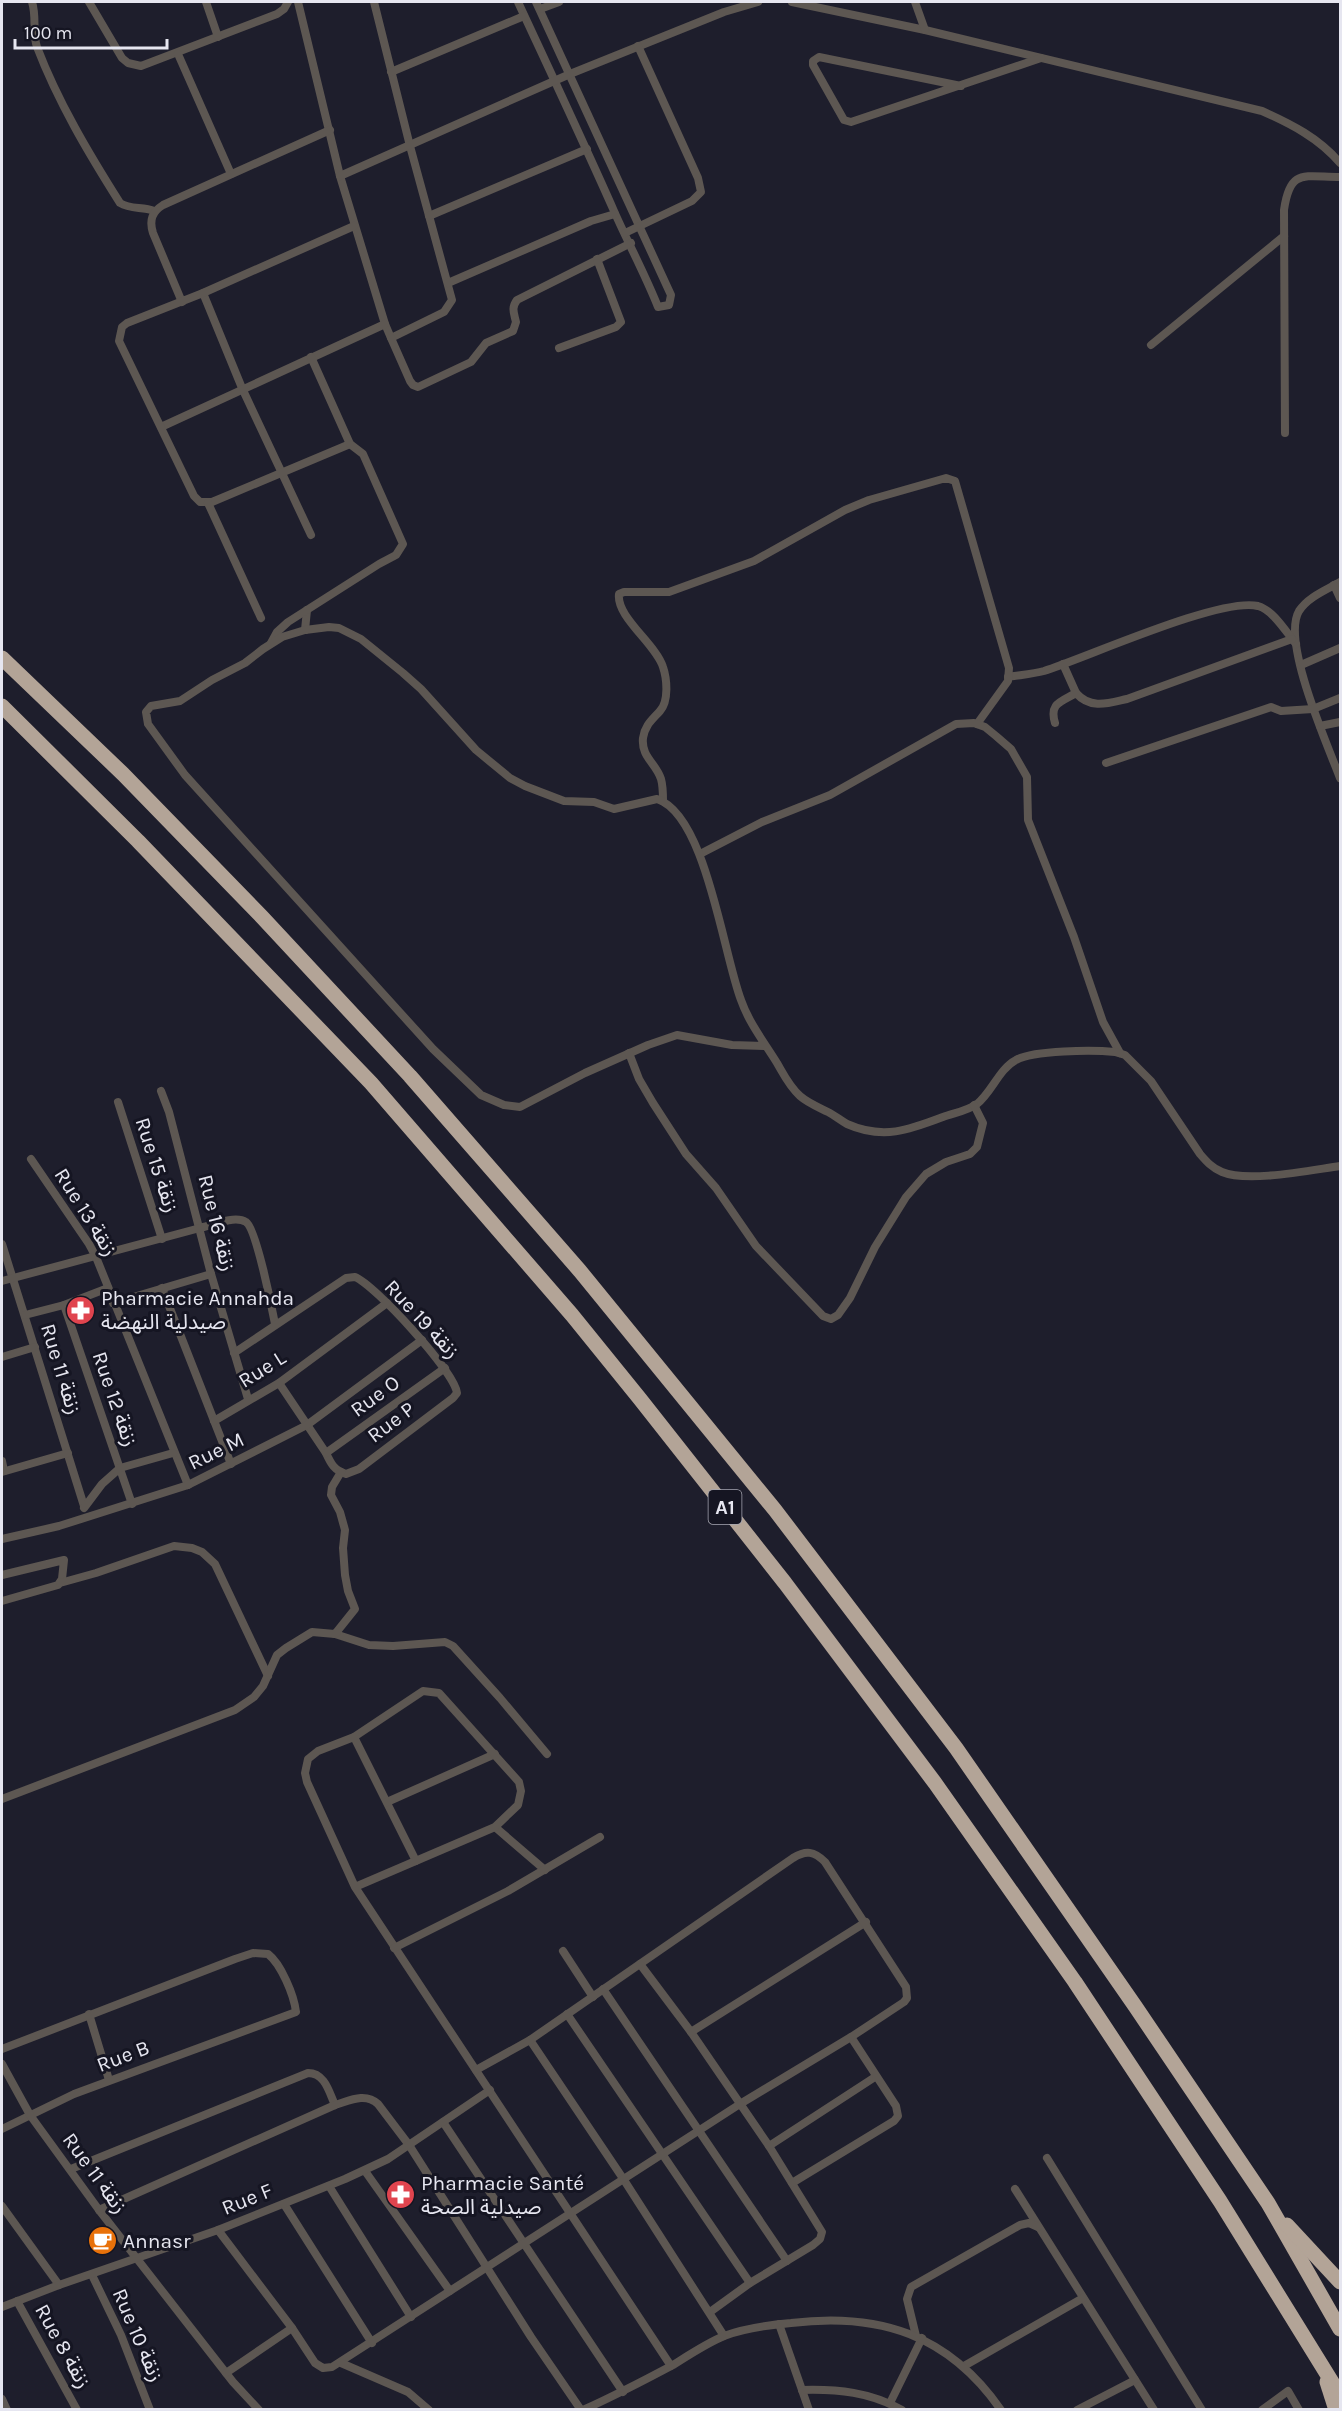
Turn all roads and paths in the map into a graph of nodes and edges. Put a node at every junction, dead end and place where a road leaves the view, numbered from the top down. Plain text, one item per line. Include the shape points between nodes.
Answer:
1 (32, 2) edge
2 (89, 2) edge
3 (206, 2) edge
4 (288, 2) edge
5 (298, 2) edge
6 (518, 2) edge
7 (559, 2) edge
8 (720, 2) edge
9 (758, 2) edge
10 (792, 2) edge
11 (915, 2) edge
12 (377, 3) edge
13 (538, 5) edge
14 (724, 12) junction
15 (524, 16) junction
16 (925, 30) junction
17 (218, 37) junction
18 (638, 46) junction
19 (178, 54) junction
20 (1041, 58) junction
21 (391, 72) junction
22 (570, 74) junction
23 (555, 81) junction
24 (961, 86) junction
25 (330, 130) junction
26 (410, 146) junction
27 (587, 149) junction
28 (1341, 163) edge
29 (231, 174) junction
30 (340, 176) junction
31 (1341, 177) edge
32 (154, 211) junction
33 (615, 214) junction
34 (429, 216) junction
35 (354, 226) junction
36 (639, 226) junction
37 (625, 233) junction
38 (1284, 236) junction
39 (631, 243) junction
40 (597, 259) junction
41 (662, 277) junction
42 (448, 283) junction
43 (648, 283) junction
44 (203, 293) junction
45 (182, 302) junction
46 (385, 324) junction
47 (391, 338) junction
48 (1151, 345) dead end
49 (559, 348) dead end
50 (311, 357) junction
51 (242, 388) junction
52 (162, 427) junction
53 (1285, 433) dead end
54 (350, 444) junction
55 (282, 473) junction
56 (208, 503) junction
57 (311, 535) dead end
58 (1338, 584) edge
59 (1341, 598) edge
60 (307, 610) junction
61 (261, 618) dead end
62 (305, 630) junction
63 (1294, 642) junction
64 (271, 643) junction
65 (1341, 648) edge
66 (2, 658) edge
67 (1063, 664) junction
68 (1301, 665) junction
69 (1008, 676) junction
70 (1077, 693) junction
71 (1341, 698) edge
72 (2, 706) edge
73 (1313, 709) junction
74 (1341, 722) edge
75 (1055, 723) dead end
76 (977, 724) junction
77 (1320, 726) junction
78 (1106, 763) dead end
79 (1341, 778) edge
80 (663, 801) junction
81 (700, 854) junction
82 (765, 1046) junction
83 (629, 1053) junction
84 (1120, 1053) junction
85 (160, 1091) dead end
86 (118, 1102) dead end
87 (974, 1105) junction
88 (32, 1159) dead end
89 (1341, 1166) edge
90 (200, 1228) junction
91 (162, 1239) junction
92 (2, 1244) edge
93 (96, 1257) junction
94 (211, 1274) junction
95 (14, 1278) junction
96 (2, 1281) edge
97 (108, 1288) junction
98 (162, 1288) junction
99 (113, 1303) junction
100 (387, 1303) junction
101 (64, 1305) junction
102 (25, 1315) junction
103 (275, 1324) junction
104 (422, 1340) junction
105 (35, 1347) junction
106 (234, 1353) junction
107 (2, 1357) edge
108 (445, 1368) junction
109 (279, 1383) junction
110 (248, 1399) junction
111 (446, 1403) joint
112 (214, 1421) junction
113 (307, 1425) junction
114 (68, 1453) junction
115 (173, 1453) junction
116 (326, 1453) junction
117 (2, 1461) edge
118 (231, 1464) junction
119 (120, 1468) junction
120 (3, 1471) edge
121 (341, 1472) junction
122 (188, 1485) junction
123 (132, 1504) junction
124 (84, 1506) junction
125 (85, 1517) junction
126 (2, 1539) edge
127 (2, 1575) edge
128 (60, 1583) junction
129 (2, 1601) edge
130 (335, 1634) junction
131 (268, 1676) junction
132 (354, 1737) junction
133 (495, 1754) junction
134 (547, 1754) dead end
135 (2, 1799) edge
136 (387, 1802) junction
137 (495, 1827) junction
138 (600, 1837) dead end
139 (416, 1861) junction
140 (545, 1870) junction
141 (355, 1887) junction
142 (866, 1922) junction
143 (394, 1948) junction
144 (563, 1951) dead end
145 (640, 1964) junction
146 (603, 1989) junction
147 (592, 1997) junction
148 (89, 2014) junction
149 (567, 2014) junction
150 (691, 2032) junction
151 (851, 2037) junction
152 (530, 2040) junction
153 (2, 2049) edge
154 (2, 2064) edge
155 (476, 2070) junction
156 (875, 2077) junction
157 (109, 2080) junction
158 (490, 2090) junction
159 (740, 2104) junction
160 (335, 2105) junction
161 (30, 2115) junction
162 (443, 2122) junction
163 (2, 2129) edge
164 (700, 2131) junction
165 (409, 2145) junction
166 (769, 2146) junction
167 (664, 2154) junction
168 (1047, 2158) dead end
169 (71, 2169) junction
170 (365, 2171) junction
171 (624, 2180) junction
172 (792, 2183) junction
173 (329, 2186) junction
174 (1015, 2189) dead end
175 (1268, 2203) junction
176 (284, 2204) junction
177 (2, 2206) edge
178 (99, 2210) junction
179 (571, 2213) junction
180 (1039, 2227) junction
181 (218, 2230) junction
182 (525, 2244) junction
183 (136, 2259) junction
184 (786, 2261) junction
185 (487, 2268) junction
186 (92, 2275) junction
187 (1341, 2282) edge
188 (750, 2283) junction
189 (59, 2285) junction
190 (450, 2291) junction
191 (1083, 2298) junction
192 (16, 2301) junction
193 (2, 2305) edge
194 (710, 2312) junction
195 (411, 2317) junction
196 (779, 2324) junction
197 (292, 2328) junction
198 (1341, 2329) edge
199 (724, 2336) junction
200 (919, 2337) junction
201 (372, 2343) junction
202 (341, 2363) junction
203 (671, 2366) junction
204 (964, 2366) junction
205 (1323, 2368) junction
206 (226, 2373) junction
207 (1136, 2380) junction
208 (802, 2390) junction
209 (623, 2392) junction
210 (1341, 2394) edge
211 (2, 2399) edge
212 (890, 2403) junction
213 (7, 2409) edge
214 (77, 2409) edge
215 (150, 2409) edge
216 (259, 2409) edge
217 (429, 2409) edge
218 (582, 2409) edge
219 (809, 2409) edge
220 (902, 2409) edge
221 (1001, 2409) edge
222 (1077, 2409) edge
223 (1154, 2409) edge
224 (1202, 2409) edge
225 (1262, 2409) edge
226 (1299, 2409) edge
227 (1336, 2409) edge

1 - 32 street via 36,44 91,158 120,203
2 - 19 street via 128,63 141,66
3 - 17 street
4 - 17 street via 277,14
5 - 25 street
6 - 15 street
7 - 13 street
8 - 14 street
9 - 14 street
10 - 16 street
11 - 16 street
12 - 21 street
13 - 22 street
14 - 18 street
15 - 21 street
15 - 23 street
16 - 20 street
17 - 19 street
18 - 22 street
18 - 36 street via 701,192 692,201
19 - 29 street
20 - 24 street
20 - 28 street via 1262,111 1295,126
21 - 26 street
22 - 23 street
22 - 36 street
23 - 26 street
23 - 27 street
24 - 24 street via 847,122 813,61 819,57
25 - 29 street
25 - 30 street
26 - 30 street
26 - 34 street
27 - 33 street
27 - 34 street
29 - 32 street
30 - 35 street
31 - 38 street via 1293,181 1285,203
32 - 45 street via 153,233
33 - 37 street
33 - 42 street
34 - 42 street
35 - 44 street
35 - 46 street
36 - 37 street
36 - 41 street
37 - 39 street
38 - 48 street
38 - 53 street
39 - 40 street
39 - 43 street
40 - 47 street via 517,300 513,331 486,343 471,362 418,387 410,381
40 - 49 street via 621,322
41 - 43 street
41 - 43 street via 671,302 661,308
42 - 47 street via 452,300 444,312
44 - 45 street
44 - 51 street
45 - 52 street via 127,323 119,334 121,347
46 - 47 street
46 - 50 street
50 - 51 street
50 - 54 street
51 - 52 street
51 - 55 street
52 - 56 street via 194,496
54 - 55 street
54 - 60 street via 363,454 402,540 402,549
55 - 56 street
55 - 57 street
56 - 61 street
58 - 59 street
58 - 63 street via 1311,598 1298,612
60 - 62 street
60 - 64 street via 282,627
62 - 64 street
62 - 80 street via 339,628 361,639 421,689 476,750 525,786 564,801 594,802 614,809 649,800
63 - 67 street via 1259,606 1237,605
63 - 68 street
63 - 70 street via 1102,705 1082,700
64 - 83 street via 180,701 147,709 146,721 185,775 433,1049 481,1095 504,1106 520,1107
65 - 68 street
66 - 175 highway, A1 via 262,916 410,1076 580,1271 775,1510 956,1748
67 - 69 street via 1042,672
67 - 70 street
68 - 73 street
69 - 76 street
69 - 80 street via 956,482 946,478 870,500 727,572 669,592 619,594 627,616 655,650 665,675 663,707 646,728 643,745 646,757 661,778
70 - 75 street via 1054,708
71 - 73 street
72 - 205 highway, A1 via 371,1083 640,1399 785,1582 1029,1916 1220,2201
73 - 77 street
73 - 78 street via 1281,711 1271,707
74 - 77 street
76 - 81 street via 957,724 830,795 762,822
76 - 84 street via 1011,749 1026,777 1028,820 1103,1022
77 - 79 street
80 - 81 street via 677,813
81 - 82 street via 741,1000
82 - 83 street via 732,1046 677,1035
82 - 87 street via 801,1097 863,1129 913,1129
83 - 87 street via 639,1079 686,1154 716,1188 756,1246 823,1316 831,1319 850,1298 906,1197 926,1174 970,1154 976,1147 983,1123
84 - 87 street via 1035,1053 1015,1060
84 - 89 street via 1151,1081 1200,1154 1223,1173 1259,1175
85 - 90 street, Rue 16 زنقة
86 - 91 street, Rue 15 زنقة
88 - 93 street, Rue 13 زنقة
90 - 91 street
90 - 94 street, Rue 16 زنقة
90 - 103 street via 230,1221 248,1224 256,1242
91 - 93 street
92 - 95 street, Rue 11 زنقة
93 - 95 street
93 - 97 street, Rue 13 زنقة
94 - 98 street
94 - 106 street, Rue 16 زنقة
95 - 96 street
95 - 102 street, Rue 11 زنقة
97 - 99 street, Rue 13 زنقة
97 - 101 street
98 - 99 street
98 - 112 street
99 - 115 street, Rue 13 زنقة
100 - 103 street, Rue 19 زنقة via 358,1278 350,1277
100 - 104 street, Rue 19 زنقة
100 - 109 street, Rue L
101 - 102 street
101 - 119 street, Rue 12 زنقة
102 - 105 street, Rue 11 زنقة
103 - 106 street
104 - 108 street, Rue 19 زنقة
104 - 113 street, Rue M
105 - 107 street
105 - 114 street, Rue 11 زنقة
106 - 110 street, Rue 16 زنقة
108 - 111 street, Rue 19 زنقة via 457,1390
108 - 116 street, Rue O
109 - 110 street, Rue L
109 - 113 street
110 - 112 street, Rue L
111 - 121 street, Rue P via 359,1469 351,1474
112 - 118 street
113 - 116 street
113 - 118 street, Rue M
114 - 120 street
114 - 124 street, Rue 11 زنقة
115 - 119 street
115 - 122 street, Rue 13 زنقة
116 - 121 street
117 - 120 street
118 - 122 street, Rue M
119 - 123 street, Rue 12 زنقة
119 - 124 street
121 - 130 street via 331,1495 345,1530 345,1575 355,1609
122 - 123 street, Rue M
123 - 125 street, Rue M
124 - 125 street
125 - 126 street, Rue M
127 - 128 street via 64,1560
128 - 129 street
128 - 131 street via 174,1546 202,1552 215,1564
130 - 131 street via 312,1632 300,1638 277,1656
130 - 134 street via 369,1645 445,1642 453,1646
131 - 135 street via 254,1697 235,1710
132 - 133 street via 428,1690 444,1697
132 - 136 street
132 - 141 street via 318,1751 308,1759 305,1773
133 - 136 street
133 - 137 street via 519,1782 521,1791 515,1810
136 - 139 street
137 - 139 street
137 - 140 street
138 - 140 street
139 - 141 street
140 - 143 street
141 - 143 street
142 - 145 street via 825,1862 807,1852 793,1857
142 - 150 street
142 - 151 street via 903,1980 907,1993 904,2002
143 - 155 street
144 - 147 street
145 - 146 street
145 - 150 street
146 - 147 street
146 - 164 street
147 - 149 street
148 - 153 street
148 - 157 street
148 - 157 street, Rue B via 235,1959 262,1953 279,1964 295,2003 296,2012
149 - 152 street
149 - 167 street
150 - 159 street
151 - 156 street
151 - 159 street
152 - 155 street
152 - 171 street
154 - 161 street, Rue 11 زنقة
155 - 158 street
156 - 166 street
156 - 172 street via 896,2106 896,2119
157 - 161 street, Rue B
158 - 162 street, Rue F
158 - 179 street
159 - 164 street
159 - 166 street
160 - 165 street via 371,2099
160 - 169 street via 325,2083 318,2075 308,2073
160 - 178 street
161 - 163 street, Rue B
161 - 169 street, Rue 11 زنقة
162 - 165 street, Rue F
162 - 182 street
164 - 167 street
164 - 184 street
165 - 170 street, Rue F
165 - 185 street
166 - 172 street
167 - 171 street
167 - 188 street
168 - 224 street
169 - 178 street, Rue 11 زنقة
170 - 173 street, Rue F
170 - 190 street
171 - 179 street
171 - 194 street
172 - 184 street via 822,2232 813,2246
173 - 176 street, Rue F
173 - 195 street
174 - 180 street
175 - 187 highway
175 - 198 highway, A1
176 - 181 street, Rue F
176 - 201 street
177 - 189 street
178 - 183 street, Rue 11 زنقة
179 - 182 street
179 - 203 street
180 - 191 street
180 - 200 street via 1020,2225 911,2287 907,2299
181 - 183 street, Rue F
181 - 197 street
182 - 185 street
182 - 209 street
183 - 186 street, Rue F
183 - 206 street, Rue 11 زنقة
184 - 188 street
185 - 190 street
185 - 218 street
186 - 189 street, Rue F
186 - 215 street, Rue 10 زنقة
188 - 194 street
189 - 192 street, Rue F
190 - 195 street
191 - 204 street
191 - 207 street
192 - 193 street, Rue F
192 - 214 street, Rue 8 زنقة
194 - 199 street
195 - 201 street
196 - 199 street
196 - 200 street via 818,2319 867,2322
196 - 208 street
197 - 202 street via 315,2363 328,2368
197 - 206 street
199 - 203 street
200 - 204 street
200 - 212 street
201 - 202 street
202 - 217 street via 408,2392
203 - 209 street
204 - 221 street
205 - 210 highway, A1
205 - 227 highway
206 - 216 street, Rue 11 زنقة
207 - 222 street
207 - 223 street
208 - 212 street via 860,2392
208 - 219 street
209 - 218 street
211 - 213 street
212 - 220 street
225 - 226 street via 1288,2391

